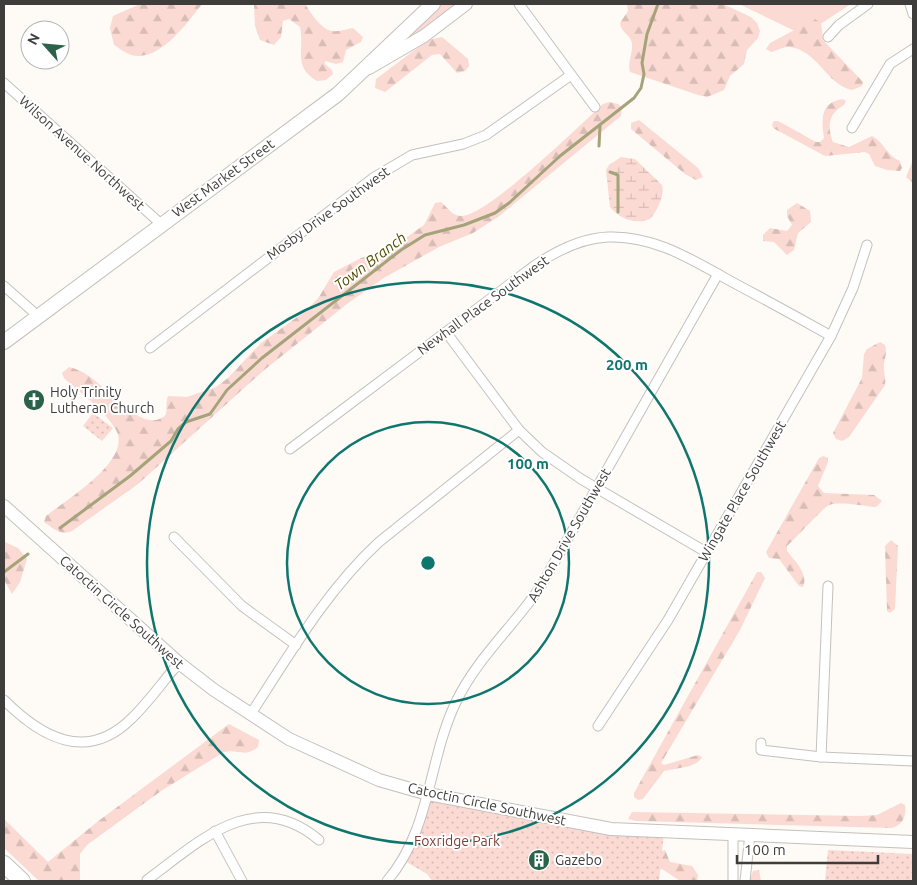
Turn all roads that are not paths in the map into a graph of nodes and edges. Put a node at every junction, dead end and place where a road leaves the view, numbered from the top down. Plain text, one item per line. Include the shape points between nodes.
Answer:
1 (433, 4) edge
2 (466, 4) edge
3 (519, 4) edge
4 (868, 4) edge
5 (910, 4) edge
6 (913, 14) edge
7 (828, 37) dead end
8 (913, 49) edge
9 (366, 70) junction
10 (571, 75) junction
11 (4, 83) edge
12 (595, 106) dead end
13 (852, 128) dead end
14 (161, 224) junction
15 (867, 245) dead end
16 (718, 274) junction
17 (4, 286) edge
18 (38, 316) junction
19 (446, 332) junction
20 (831, 336) junction
21 (4, 342) edge
22 (150, 348) dead end
23 (519, 430) junction
24 (290, 449) dead end
25 (597, 489) junction
26 (4, 506) edge
27 (174, 536) dead end
28 (706, 552) junction
29 (828, 586) dead end
30 (296, 645) junction
31 (179, 663) junction
32 (4, 700) edge
33 (250, 715) junction
34 (598, 726) dead end
35 (761, 743) dead end
36 (821, 757) junction
37 (913, 761) edge
38 (428, 794) junction
39 (215, 831) junction
40 (733, 834) junction
41 (750, 834) junction
42 (320, 840) dead end
43 (913, 842) edge
44 (5, 865) edge
45 (148, 880) edge
46 (22, 881) edge
47 (242, 881) edge
48 (387, 881) edge
49 (733, 881) edge
50 (746, 881) edge

1 - 9 main road, West Market Street
2 - 9 main road via 410,45
3 - 10 street
4 - 7 street
5 - 6 street
8 - 13 street via 890,64
9 - 14 main road, West Market Street
10 - 12 street
10 - 22 street, Mosby Drive Southwest via 486,135 412,155 373,178
11 - 14 street, Wilson Avenue Northwest
14 - 18 main road, West Market Street
15 - 20 street, Wingate Place Southwest via 853,288
16 - 19 street, Newhall Place Southwest via 680,253 651,242 618,237 595,238 552,254
16 - 20 street, Newhall Place Southwest
16 - 25 street, Ashton Drive Southwest
17 - 18 street
18 - 21 main road, West Market Street
19 - 23 street
19 - 24 street, Newhall Place Southwest
20 - 28 street, Wingate Place Southwest
23 - 25 street via 547,456
23 - 30 street via 360,560 326,599
25 - 28 street
25 - 38 street, Ashton Drive Southwest via 534,598 482,658 465,684 445,730
26 - 31 main road, Catoctin Circle Southwest
27 - 30 street via 242,606
28 - 34 street, Wingate Place Southwest via 668,620
29 - 36 street
30 - 33 street
31 - 32 street via 133,718 102,738 84,741 55,737 26,722
31 - 33 main road, Catoctin Circle Southwest
33 - 38 main road, Catoctin Circle Southwest via 342,765
35 - 36 street via 761,750
36 - 37 street
38 - 40 main road, Catoctin Circle Southwest via 611,829
38 - 48 street, Ashton Drive Southwest via 411,845
39 - 42 street via 243,820 270,818 298,824
39 - 45 street
39 - 47 street
40 - 41 main road, Catoctin Circle Southwest
40 - 49 street
41 - 43 main road, Catoctin Circle Southwest
41 - 50 street
44 - 46 highway

